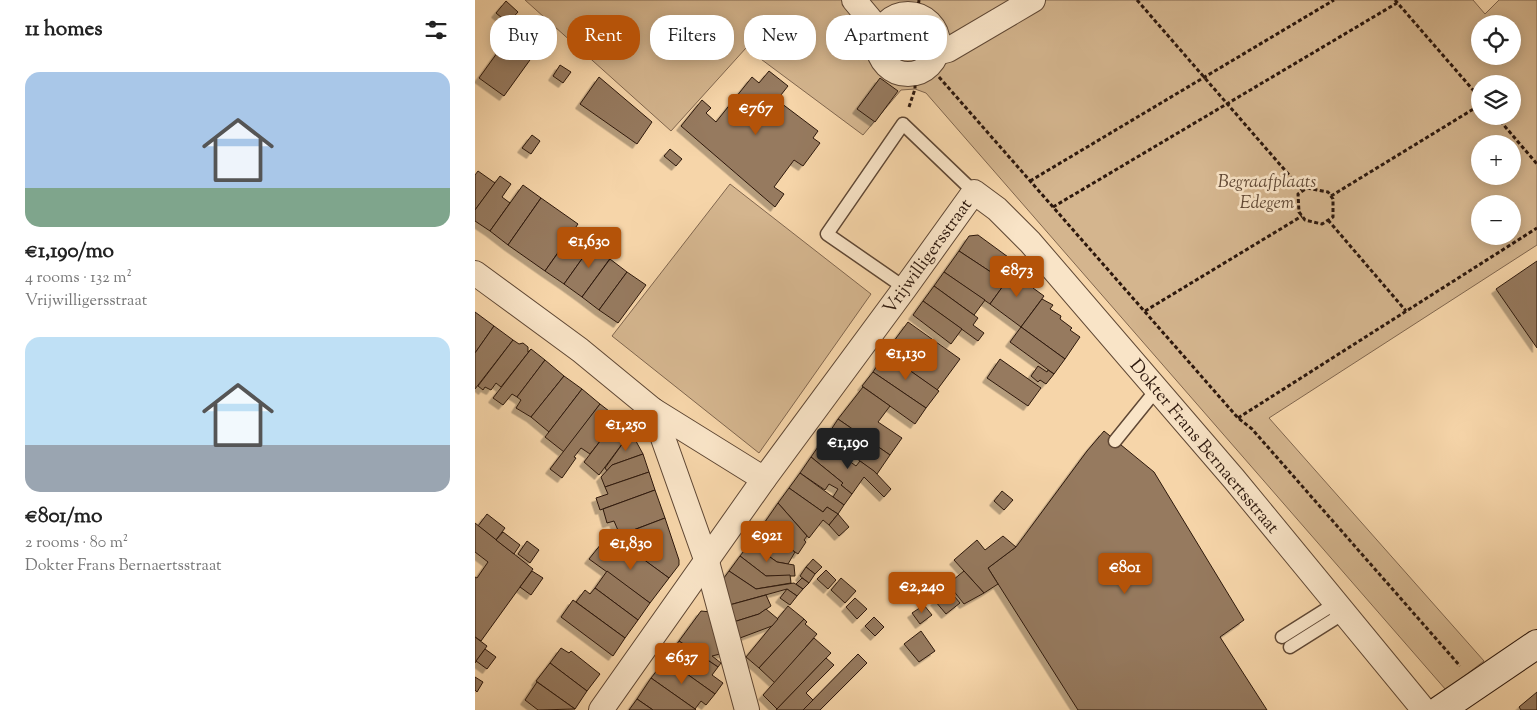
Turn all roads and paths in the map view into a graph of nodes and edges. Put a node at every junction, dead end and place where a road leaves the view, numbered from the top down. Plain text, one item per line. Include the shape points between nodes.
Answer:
1 (854, 0) edge
2 (1033, 0) edge
3 (1137, 0) edge
4 (1334, 0) edge
5 (1396, 1) edge
6 (918, 8) edge
7 (867, 15) edge
8 (900, 15) edge
9 (882, 60) edge
10 (927, 64) junction
11 (1204, 78) junction
12 (1471, 88) edge
13 (1226, 104) junction
14 (1471, 110) edge
15 (903, 124) junction
16 (1504, 125) edge
17 (1537, 164) edge
18 (1030, 181) junction
19 (1303, 191) junction
20 (974, 192) junction
21 (1331, 196) junction
22 (1053, 207) junction
23 (1302, 216) junction
24 (1328, 220) junction
25 (1537, 228) edge
26 (475, 273) edge
27 (905, 288) junction
28 (1145, 311) junction
29 (1406, 311) junction
30 (1157, 389) junction
31 (653, 410) junction
32 (1238, 418) junction
33 (1115, 441) dead end
34 (763, 480) junction
35 (707, 562) junction
36 (1340, 608) junction
37 (1286, 642) dead end
38 (1537, 644) edge
39 (1477, 685) junction
40 (601, 710) edge
41 (747, 710) edge
42 (1424, 710) edge
43 (1440, 710) edge

1 - 7 street
2 - 10 street
3 - 11 path
4 - 11 path
5 - 12 path
5 - 13 path
6 - 8 street
6 - 10 street via 938,43
9 - 10 street via 896,72 905,74
10 - 15 path
10 - 18 path
11 - 13 path
11 - 18 path
13 - 19 path
13 - 22 path
14 - 21 path
15 - 20 lane
15 - 27 lane via 827,234
16 - 17 path
18 - 22 path
19 - 21 path via 1307,188 1328,192
19 - 23 path via 1298,194
20 - 27 street, Vrijwilligersstraat
20 - 30 street, Dokter Frans Bernaertsstraat via 997,209 1030,242
21 - 24 path via 1333,217
22 - 28 path
23 - 24 path via 1305,220 1322,224
23 - 28 path
24 - 29 path
25 - 29 path
26 - 31 street via 580,350
27 - 34 street, Vrijwilligersstraat
28 - 32 path
29 - 32 path
30 - 33 lane
30 - 36 street, Dokter Frans Bernaertsstraat
31 - 34 street
31 - 35 street
32 - 39 path via 1258,436
34 - 35 street, Vrijwilligersstraat
35 - 40 street, Vrijwilligersstraat
35 - 41 street
36 - 37 lane
36 - 42 street, Dokter Frans Bernaertsstraat
38 - 39 street
39 - 43 street

